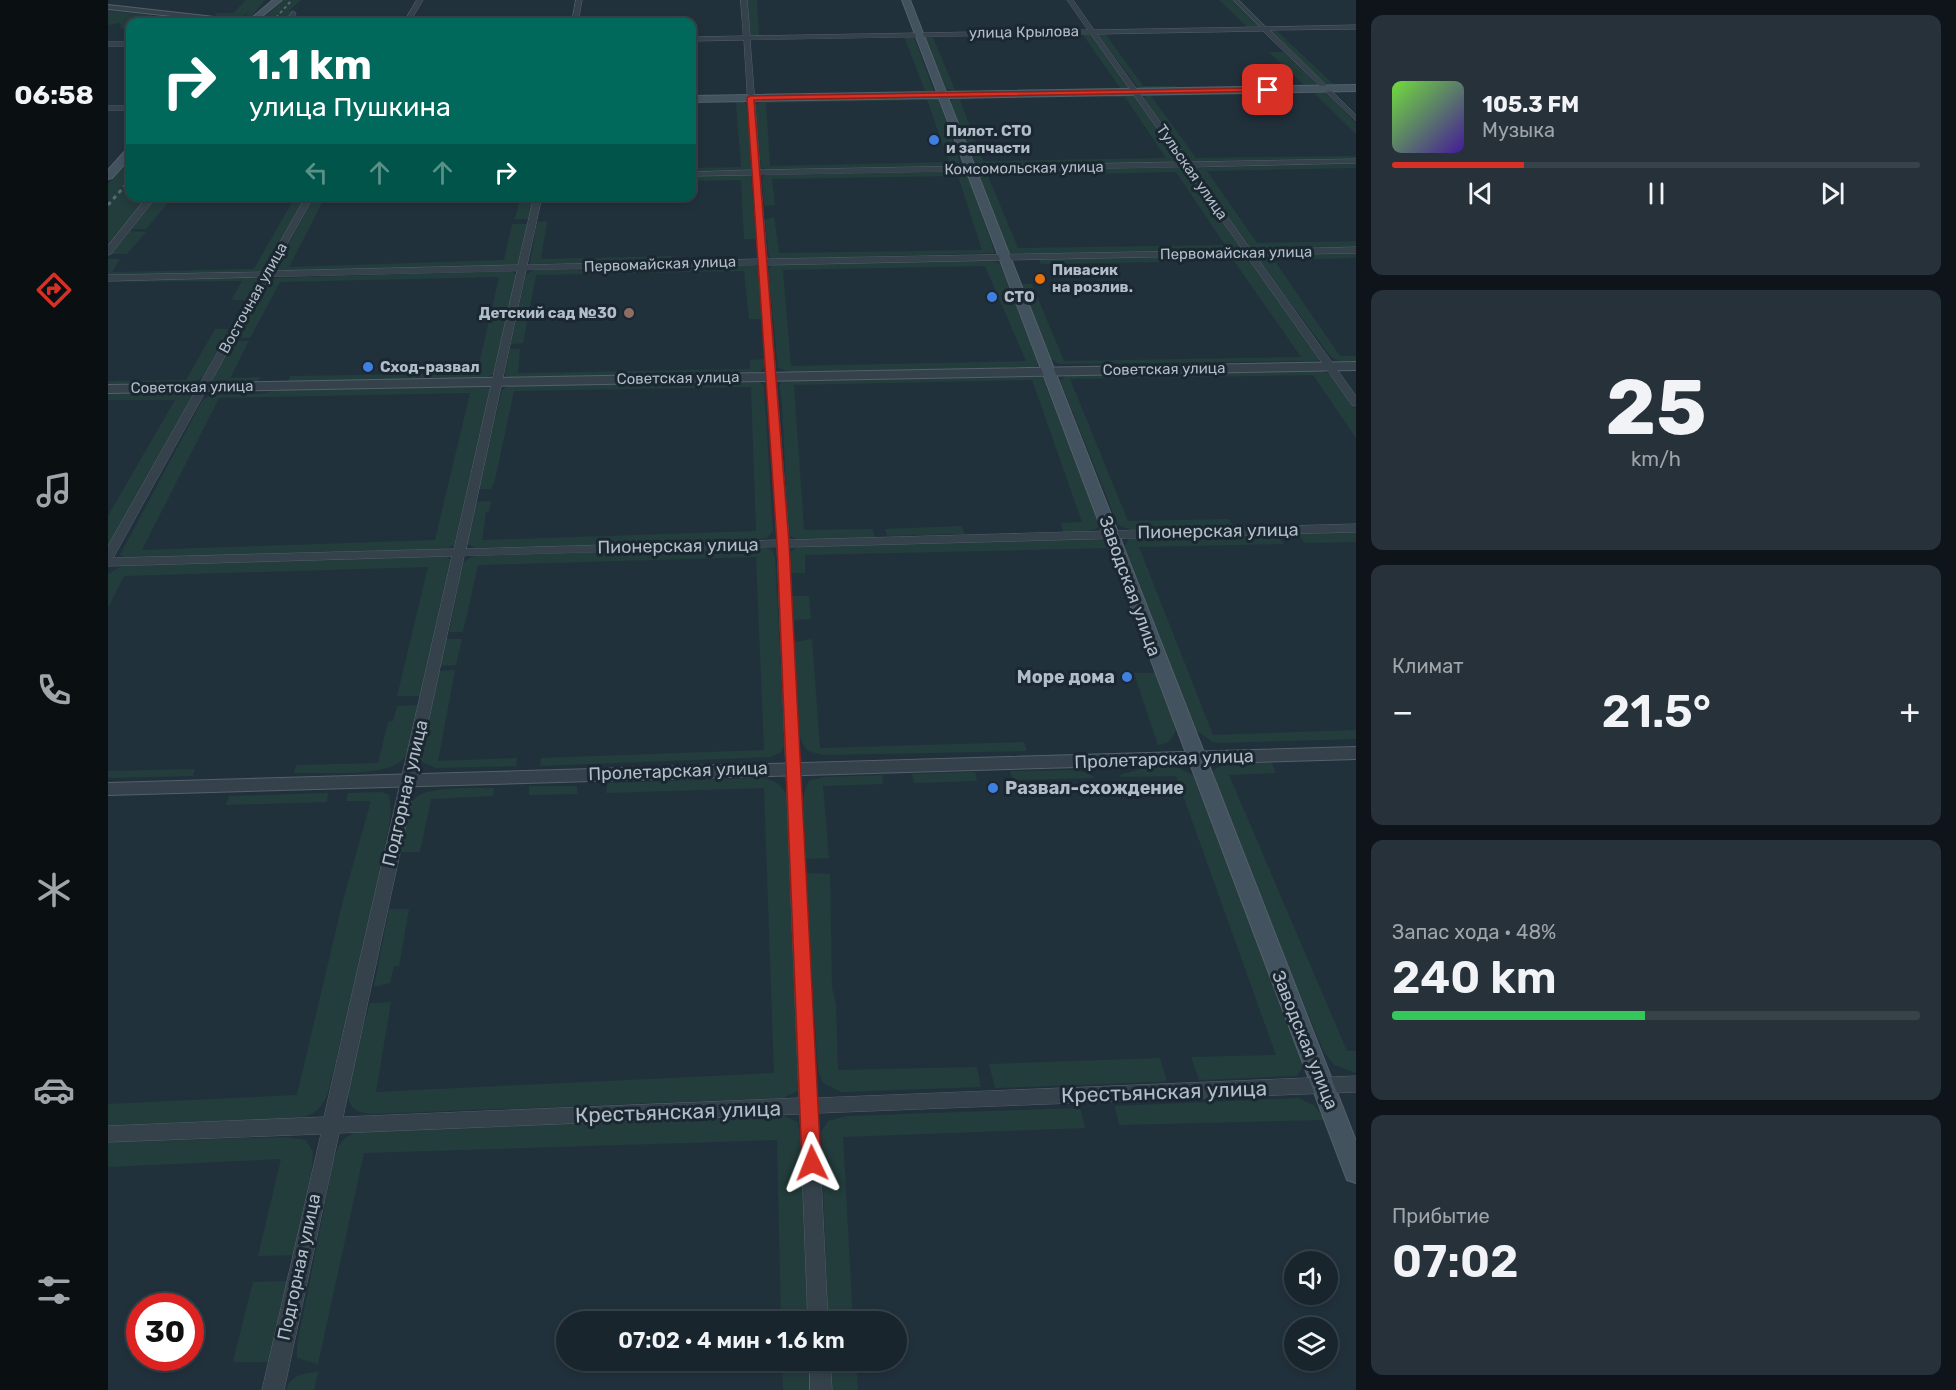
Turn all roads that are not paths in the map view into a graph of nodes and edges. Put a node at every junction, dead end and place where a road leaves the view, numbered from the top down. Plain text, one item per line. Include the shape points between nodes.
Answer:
1 (278, 0) edge
2 (420, 0) edge
3 (579, 0) edge
4 (744, 0) edge
5 (906, 0) edge
6 (1070, 0) edge
7 (1236, 0) edge
8 (108, 7) edge
9 (294, 13) dead end
10 (206, 18) edge
11 (256, 18) edge
12 (291, 18) edge
13 (409, 18) edge
14 (575, 18) edge
15 (1356, 27) edge
16 (1264, 28) junction
17 (1093, 31) junction
18 (918, 34) junction
19 (746, 38) junction
20 (696, 39) edge
21 (108, 44) edge
22 (126, 44) edge
23 (1356, 88) edge
24 (1325, 89) junction
25 (1137, 92) junction
26 (943, 95) junction
27 (750, 98) junction
28 (696, 99) edge
29 (108, 108) edge
30 (126, 108) edge
31 (1356, 119) edge
32 (126, 156) edge
33 (1356, 161) edge
34 (1187, 164) junction
35 (969, 169) junction
36 (757, 172) junction
37 (696, 174) edge
38 (108, 176) edge
39 (149, 201) edge
40 (307, 201) edge
41 (537, 201) edge
42 (1356, 250) edge
43 (108, 252) edge
44 (1250, 252) junction
45 (1003, 258) junction
46 (763, 262) junction
47 (524, 268) junction
48 (266, 275) junction
49 (108, 278) edge
50 (1330, 366) junction
51 (1356, 366) edge
52 (1048, 370) junction
53 (770, 376) junction
54 (498, 382) junction
55 (204, 387) junction
56 (108, 389) edge
57 (1356, 403) edge
58 (1356, 528) edge
59 (1112, 534) junction
60 (783, 543) junction
61 (459, 553) junction
62 (108, 556) edge
63 (108, 562) edge
64 (1356, 753) edge
65 (1196, 758) junction
66 (792, 768) junction
67 (408, 780) junction
68 (108, 789) edge
69 (1356, 1084) edge
70 (1324, 1085) junction
71 (810, 1107) junction
72 (331, 1125) junction
73 (108, 1134) edge
74 (1356, 1172) edge
75 (818, 1311) edge
76 (820, 1371) edge
77 (273, 1390) edge
78 (821, 1390) edge

1 - 11 main road
2 - 13 street
3 - 14 street
4 - 19 street
5 - 18 main road, Заводская улица
6 - 17 street, Тульская улица
7 - 16 street
8 - 10 street
9 - 12 street
15 - 16 street, улица Крылова
16 - 17 street, улица Крылова
16 - 24 street
17 - 18 street, улица Крылова
17 - 25 street, Тульская улица
18 - 19 street, улица Крылова
18 - 26 main road, Заводская улица
19 - 20 street, улица Крылова
19 - 27 street
21 - 22 street
23 - 24 main road
24 - 25 main road
24 - 31 street
25 - 26 main road
25 - 34 street, Тульская улица
26 - 27 main road
26 - 35 main road, Заводская улица
27 - 28 main road
27 - 36 street
29 - 30 street
32 - 38 main road
33 - 34 street, Комсомольская улица
34 - 35 street, Комсомольская улица
34 - 44 street, Тульская улица
35 - 36 street, Комсомольская улица
35 - 45 main road, Заводская улица
36 - 37 street, Комсомольская улица
36 - 46 street
39 - 43 street
40 - 48 street, Восточная улица
41 - 47 street, Подгорная улица
42 - 44 street, Первомайская улица
44 - 45 street, Первомайская улица
44 - 50 street, Тульская улица
45 - 46 street, Первомайская улица
45 - 52 main road, Заводская улица
46 - 47 street, Первомайская улица
46 - 53 street
47 - 48 street, Первомайская улица
47 - 54 street, Подгорная улица
48 - 49 street, Первомайская улица
48 - 55 street, Восточная улица
50 - 51 street, Советская улица
50 - 52 street, Советская улица
50 - 57 street, Тульская улица
52 - 53 street, Советская улица
52 - 59 main road, Заводская улица
53 - 54 street, Советская улица
53 - 60 street
54 - 55 street, Советская улица
54 - 61 street, Подгорная улица
55 - 56 street, Советская улица
55 - 62 street, Восточная улица
58 - 59 street, Пионерская улица
59 - 60 street, Пионерская улица
59 - 65 main road, Заводская улица
60 - 61 street, Пионерская улица
60 - 66 street
61 - 63 street, Пионерская улица
61 - 67 street, Подгорная улица
64 - 65 street, Пролетарская улица
65 - 66 street, Пролетарская улица
65 - 70 main road, Заводская улица
66 - 67 street, Пролетарская улица
66 - 71 street
67 - 68 street, Пролетарская улица
67 - 72 street, Подгорная улица
69 - 70 street, Крестьянская улица
70 - 71 street, Крестьянская улица
70 - 74 main road, Заводская улица
71 - 72 street, Крестьянская улица
71 - 75 street
72 - 73 street, Крестьянская улица
72 - 77 street, Подгорная улица
76 - 78 street

